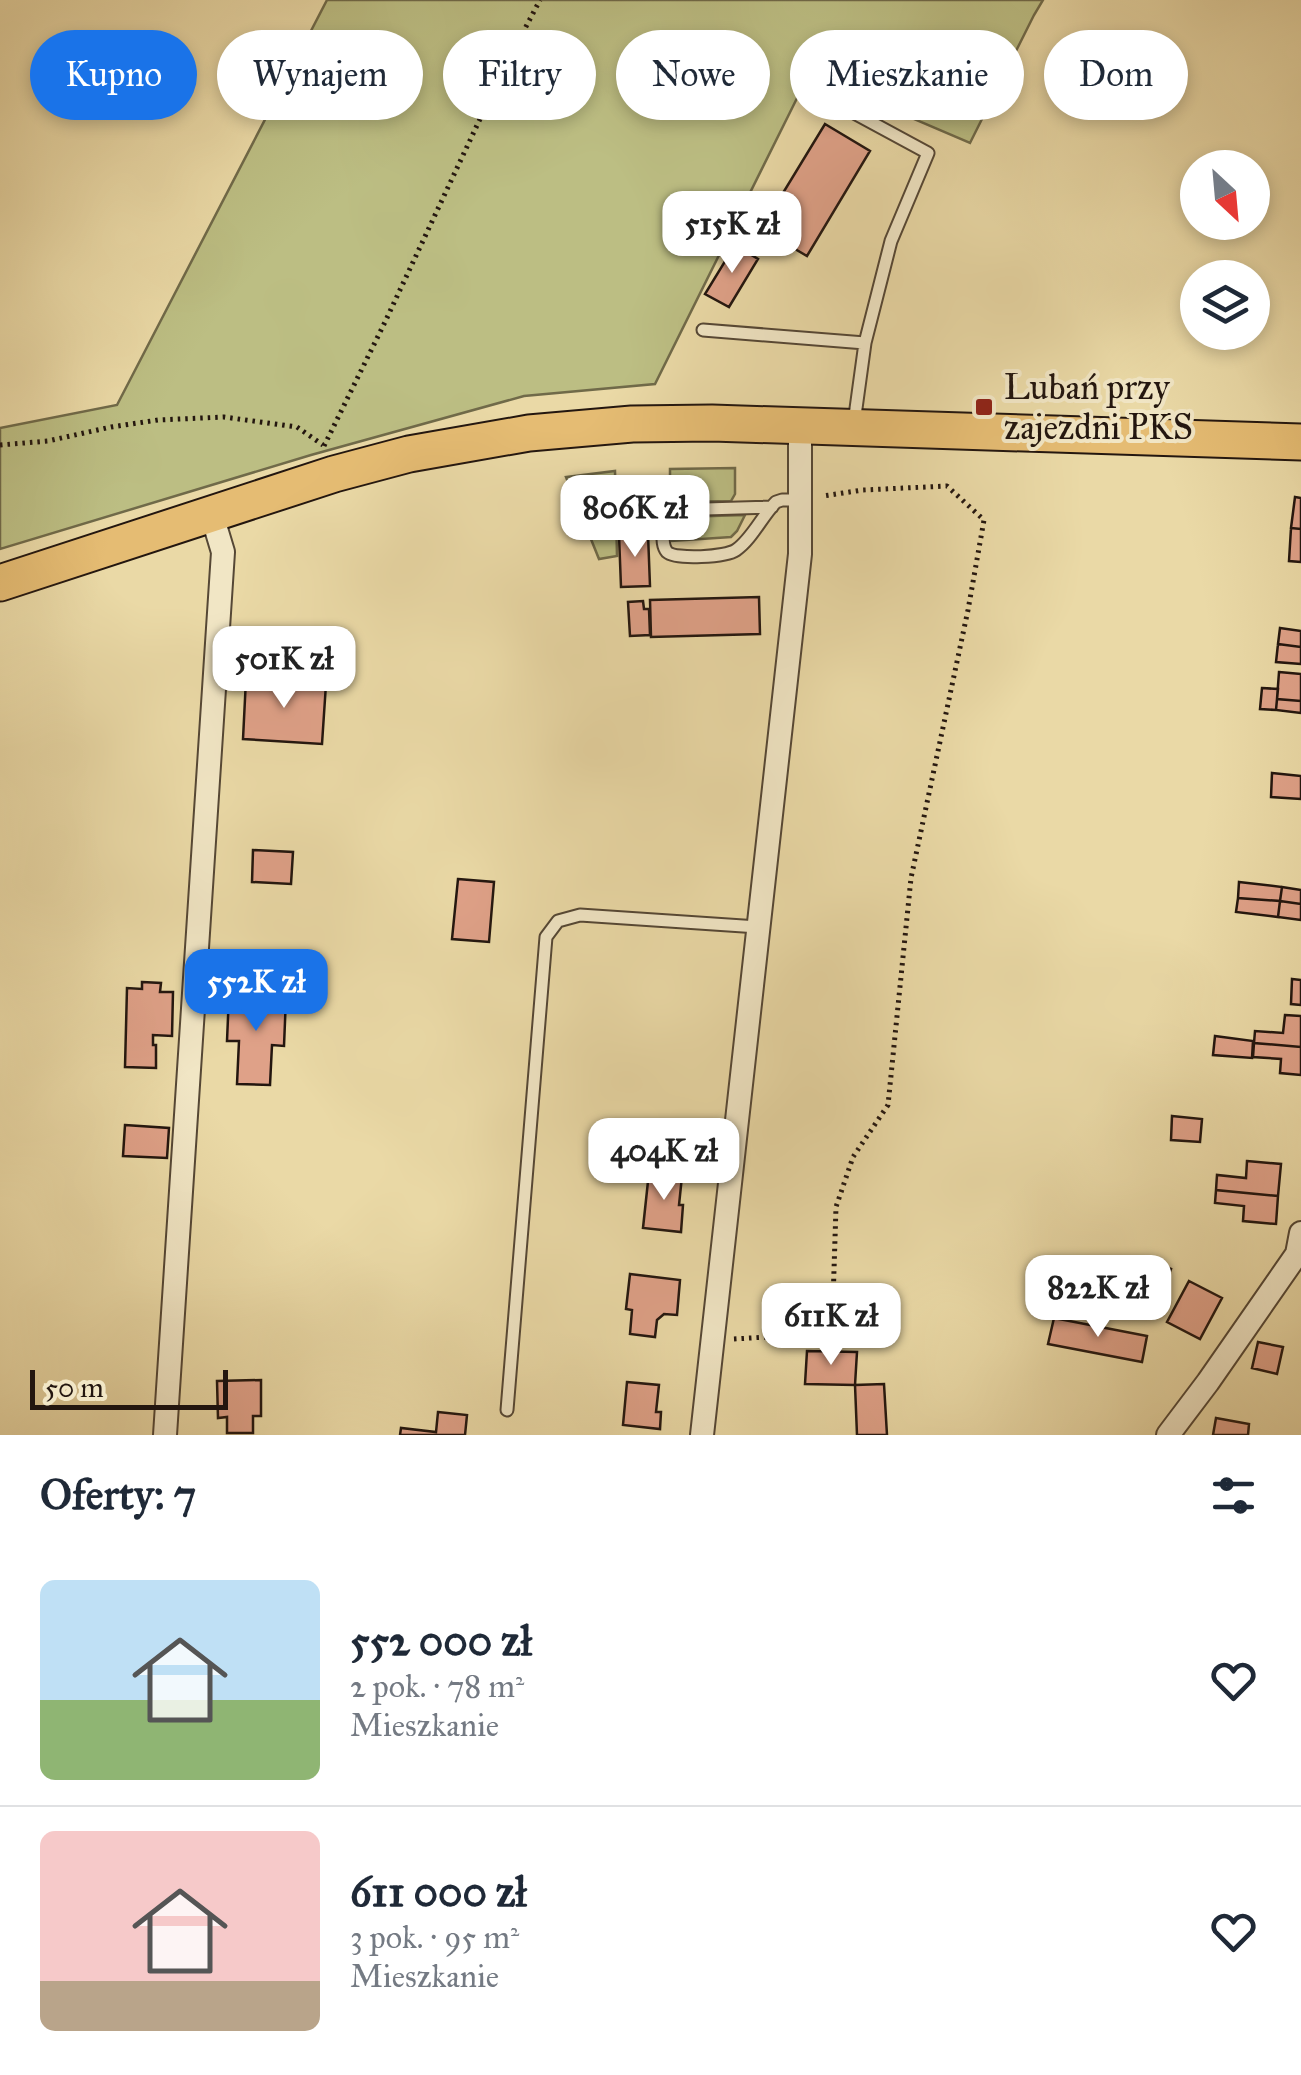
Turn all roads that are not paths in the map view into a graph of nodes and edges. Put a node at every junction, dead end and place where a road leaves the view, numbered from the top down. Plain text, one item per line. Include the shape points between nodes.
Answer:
1 (867, 120) edge
2 (702, 330) dead end
3 (865, 343) junction
4 (800, 425) junction
5 (853, 427) junction
6 (1301, 442) edge
7 (800, 500) junction
8 (772, 507) junction
9 (212, 512) junction
10 (0, 583) edge
11 (758, 927) junction
12 (1300, 1247) edge
13 (507, 1410) dead end
14 (165, 1435) edge
15 (702, 1435) edge
16 (1168, 1435) edge

1 - 3 lane via 928,153 891,241
2 - 3 lane
3 - 5 lane
4 - 5 main road
4 - 7 street
4 - 9 main road via 632,424 329,460
5 - 6 main road
7 - 8 lane
7 - 11 street via 800,554
8 - 8 lane via 732,553 682,557 664,547 663,519 672,510
9 - 10 main road
9 - 14 street via 224,552
11 - 13 lane via 580,915 558,921 546,937
11 - 15 street
12 - 16 street

